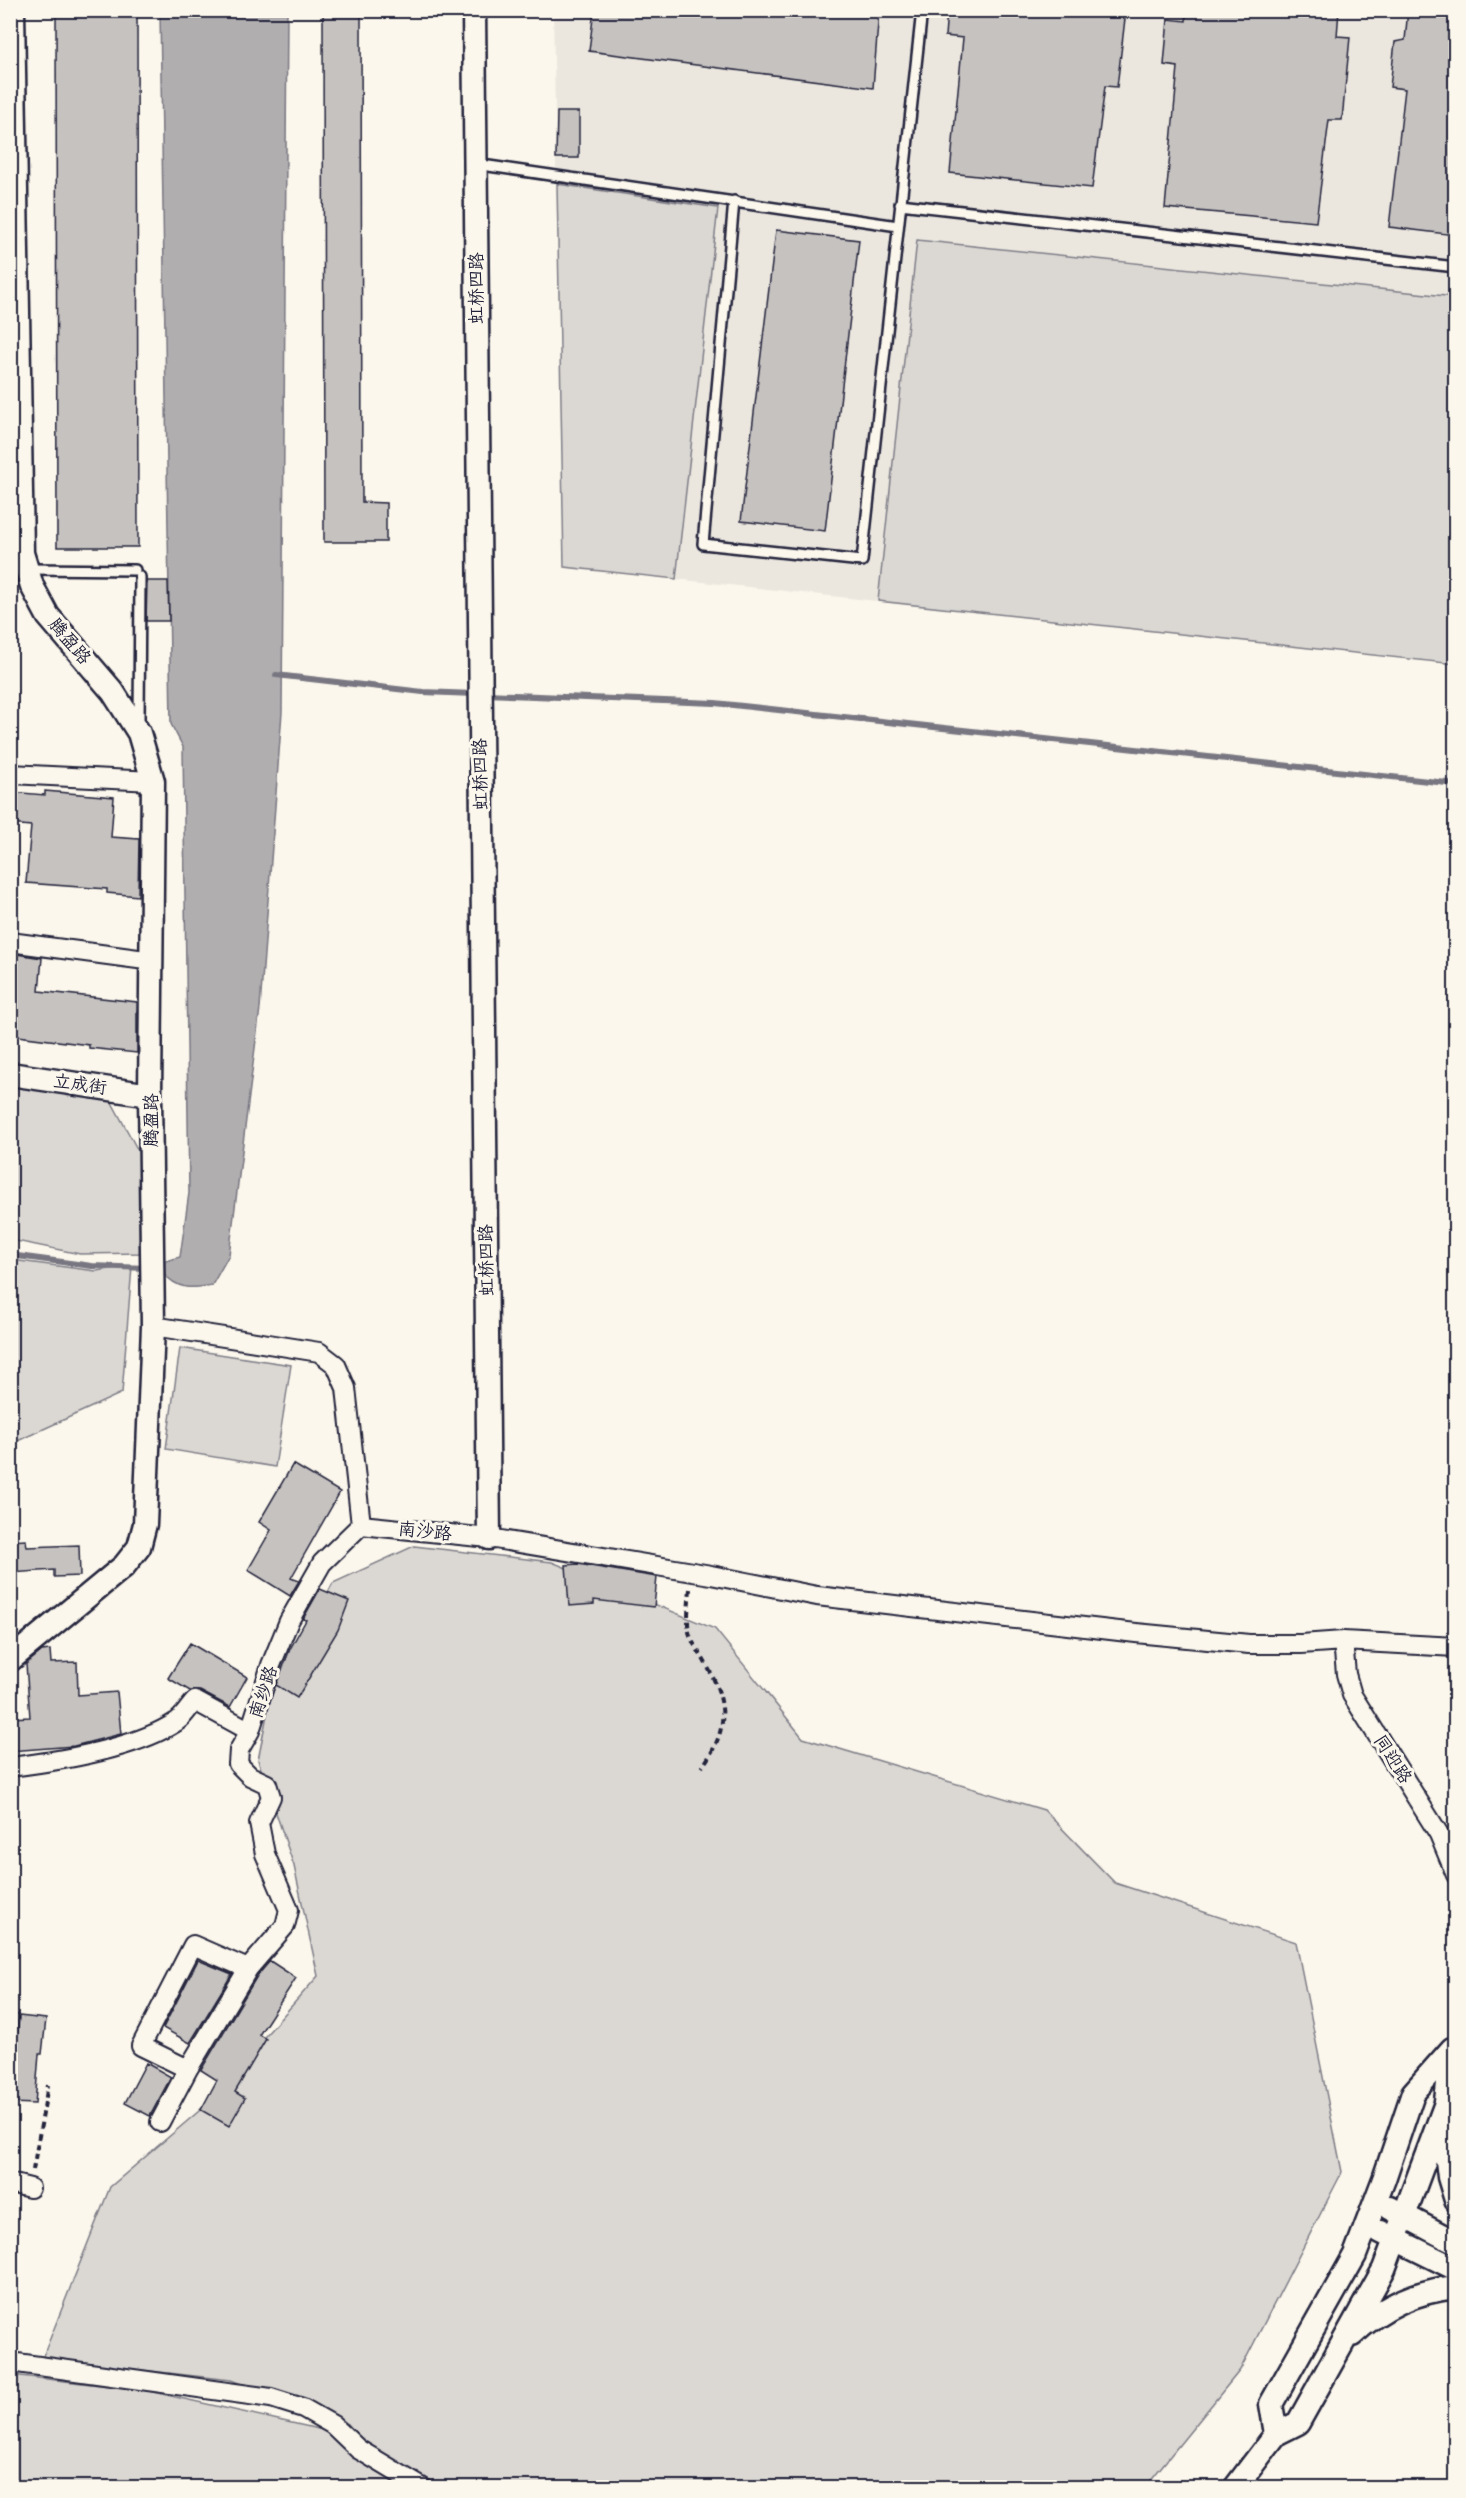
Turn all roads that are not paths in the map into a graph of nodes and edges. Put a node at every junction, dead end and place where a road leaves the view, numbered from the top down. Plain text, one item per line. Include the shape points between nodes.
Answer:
1 (13, 10) edge
2 (474, 10) edge
3 (922, 10) edge
4 (12, 65) edge
5 (475, 164) junction
6 (734, 201) junction
7 (900, 204) junction
8 (898, 226) junction
9 (14, 246) edge
10 (1455, 267) edge
11 (15, 410) edge
12 (27, 569) junction
13 (139, 733) junction
14 (10, 774) edge
15 (153, 781) junction
16 (10, 942) edge
17 (153, 961) junction
18 (10, 1074) edge
19 (150, 1095) junction
20 (153, 1326) junction
21 (361, 1525) junction
22 (489, 1538) junction
23 (1343, 1641) junction
24 (1455, 1647) edge
25 (10, 1660) edge
26 (250, 1731) junction
27 (10, 1767) edge
28 (1455, 1875) edge
29 (248, 1969) junction
30 (1454, 2043) edge
31 (188, 2069) junction
32 (1446, 2103) junction
33 (160, 2122) dead end
34 (10, 2183) edge
35 (30, 2188) road end
36 (1455, 2200) edge
37 (1376, 2201) junction
38 (1404, 2215) junction
39 (1367, 2224) junction
40 (1395, 2239) junction
41 (1455, 2242) edge
42 (1455, 2270) edge
43 (1455, 2287) edge
44 (1338, 2352) junction
45 (10, 2362) edge
46 (1276, 2434) junction
47 (423, 2487) edge
48 (1235, 2487) edge

1 - 4 street, 腾盈路
2 - 5 street, 虹桥四路
3 - 7 lane
4 - 9 street, 腾盈路
5 - 6 lane
5 - 22 street, 虹桥四路
6 - 8 lane
6 - 8 lane via 702,544 862,561
7 - 8 lane
7 - 10 lane
9 - 11 street, 腾盈路
11 - 12 street, 腾盈路 via 22,553
12 - 13 street, 腾盈路 via 48,616 113,692
12 - 13 lane via 137,574
13 - 15 street, 腾盈路
14 - 15 street
15 - 17 street, 腾盈路
16 - 17 street
17 - 19 street, 腾盈路
18 - 19 street, 立成街
19 - 20 street, 腾盈路
20 - 21 street via 319,1352 336,1365 346,1388
20 - 25 street, 腾盈路 via 145,1524 139,1547 124,1566
21 - 22 street, 南沙路
21 - 26 street, 南纱路 via 322,1563 289,1621
22 - 23 street, 南沙路 via 817,1596 1250,1644
23 - 24 street, 南沙路
23 - 28 street, 同迎路 via 1352,1695 1427,1814
26 - 27 street, 南纱路 via 195,1701 178,1721 130,1743 58,1762
26 - 29 street via 239,1750 237,1764 267,1784 271,1797 259,1823 265,1854 289,1910 285,1926
29 - 31 street
29 - 31 street via 193,1945 141,2046
30 - 32 street
30 - 37 street via 1413,2093
31 - 33 street
32 - 36 street via 1444,2151
32 - 38 street
34 - 35 street
37 - 38 street
37 - 39 street
38 - 40 street
38 - 41 street
39 - 40 street
39 - 46 street via 1355,2255 1271,2404
40 - 42 street
40 - 44 street via 1384,2269
43 - 44 street via 1413,2295 1393,2306 1354,2333
44 - 46 street via 1298,2423
45 - 47 street via 271,2398 303,2408 333,2425 358,2449
46 - 48 street

